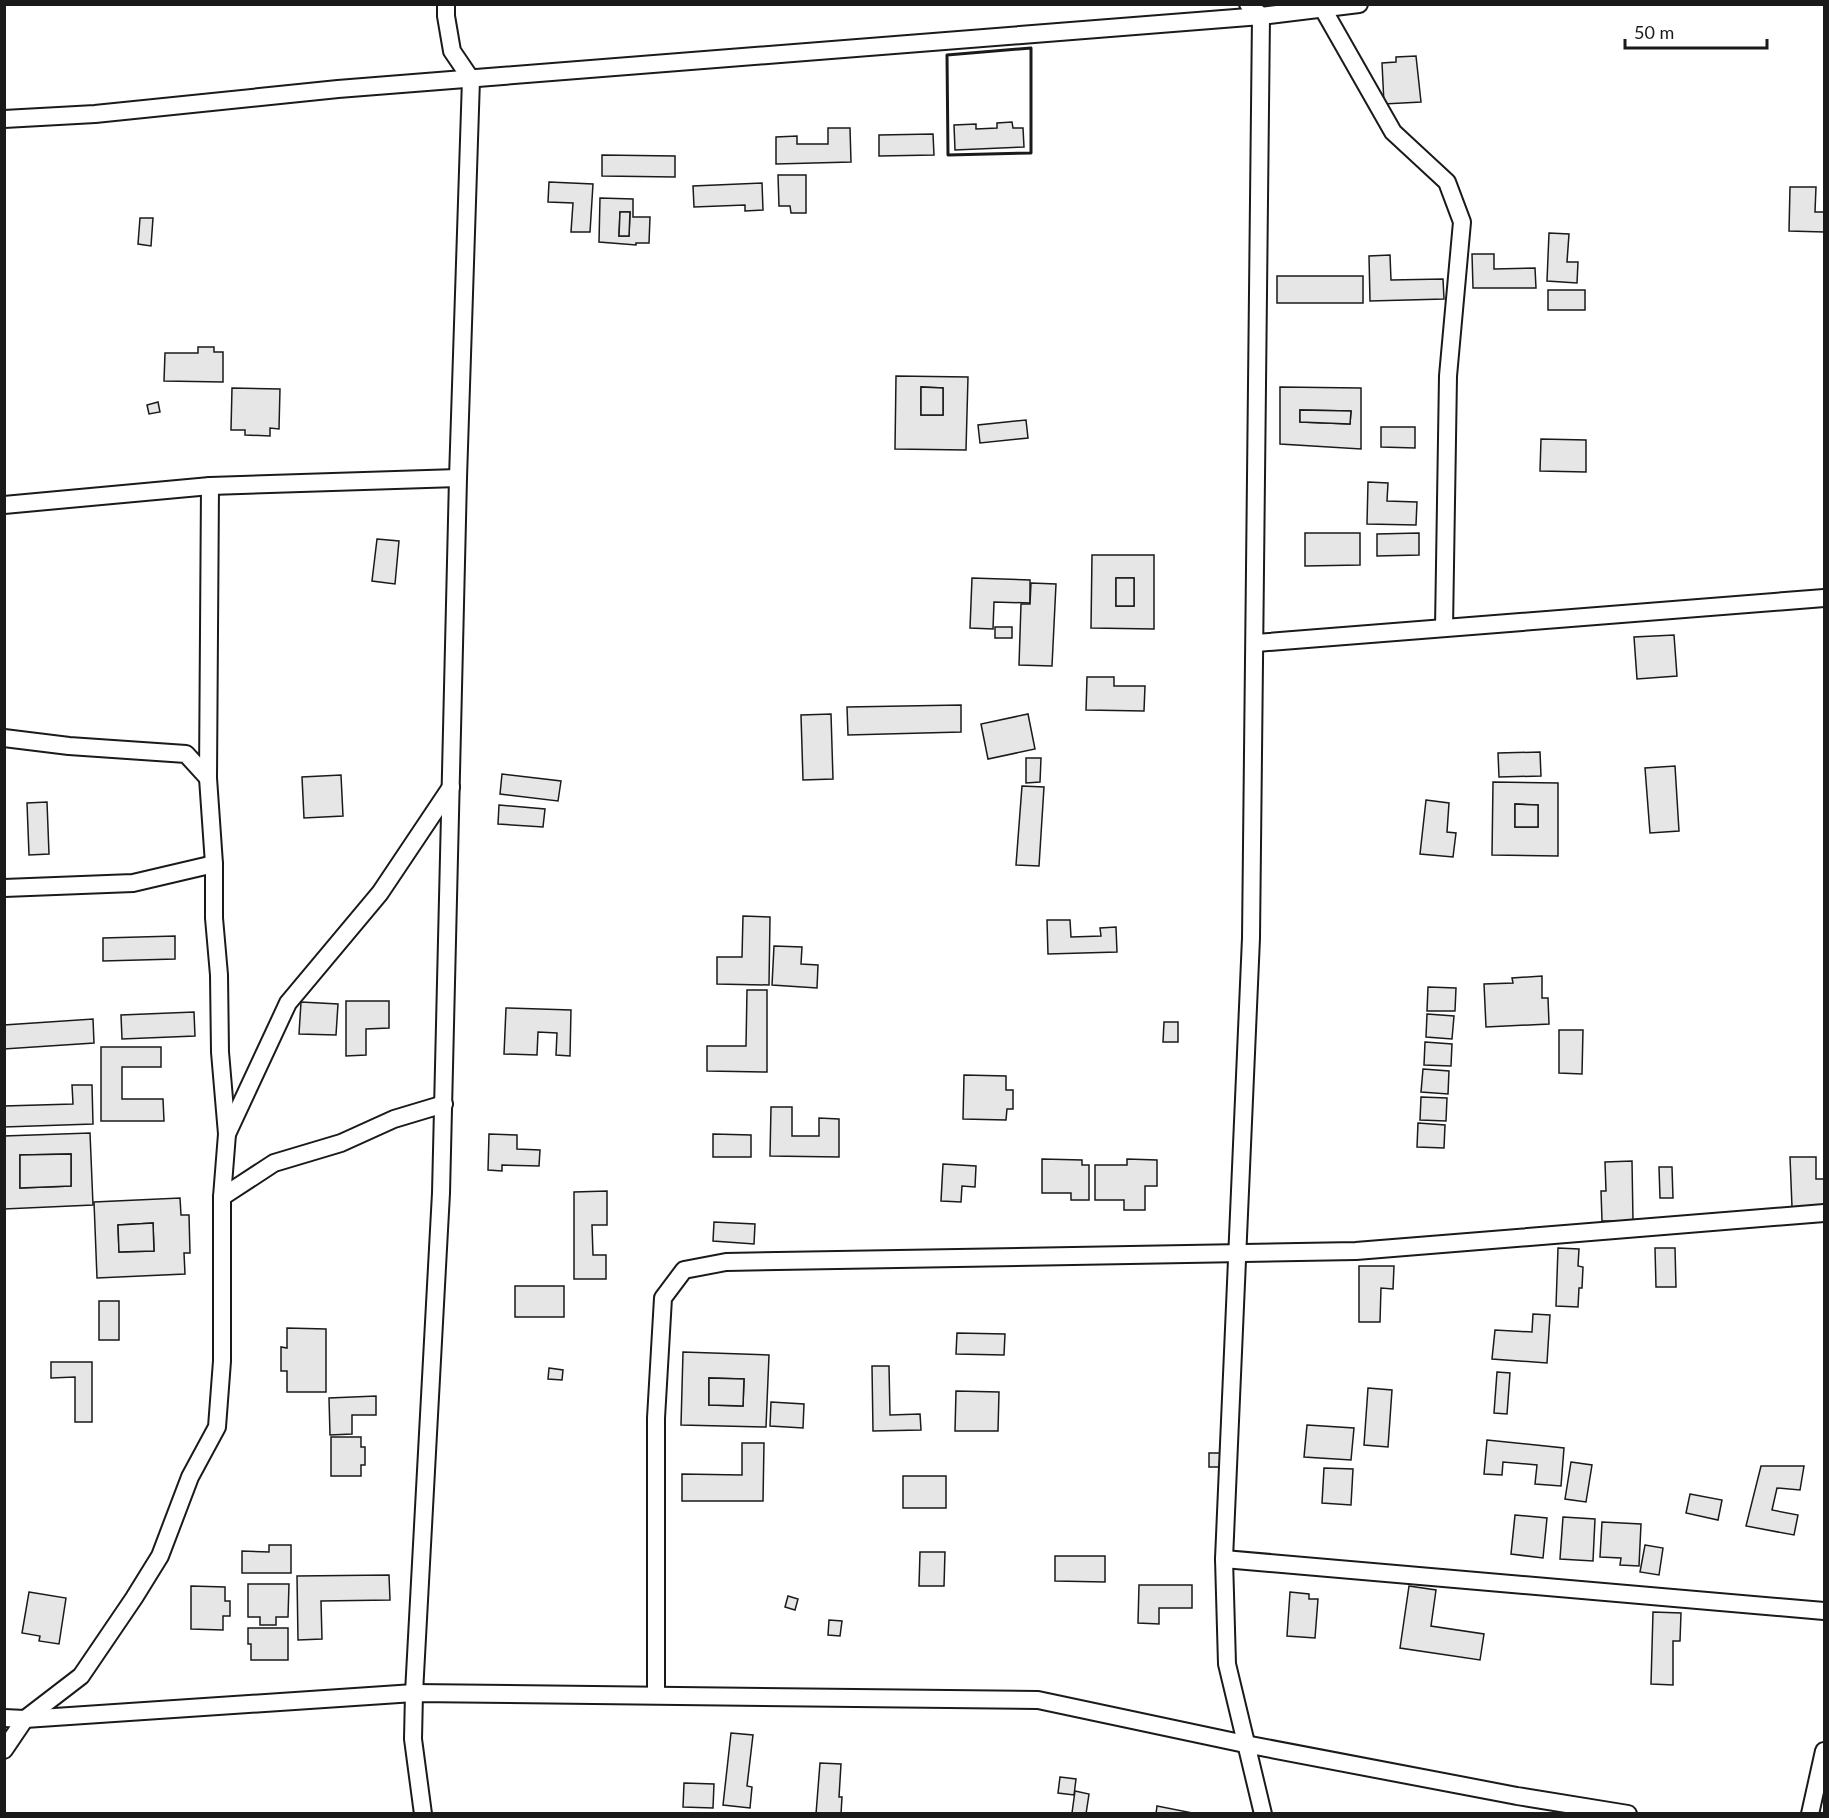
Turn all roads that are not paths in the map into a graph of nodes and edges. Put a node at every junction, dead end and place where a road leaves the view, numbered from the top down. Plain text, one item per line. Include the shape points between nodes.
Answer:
1 (446, 4) edge
2 (1248, 4) edge
3 (1359, 4) edge
4 (1323, 9) junction
5 (1261, 16) junction
6 (471, 79) junction
7 (4, 119) edge
8 (458, 478) junction
9 (210, 486) junction
10 (4, 505) edge
11 (1824, 598) edge
12 (1444, 628) junction
13 (1256, 643) junction
14 (4, 738) edge
15 (208, 778) junction
16 (451, 786) junction
17 (214, 864) junction
18 (4, 888) edge
19 (444, 1104) junction
20 (227, 1134) junction
21 (222, 1197) junction
22 (1824, 1214) edge
23 (1238, 1253) junction
24 (1224, 1559) junction
25 (1824, 1611) edge
26 (414, 1693) junction
27 (656, 1695) junction
28 (4, 1718) edge
29 (25, 1719) junction
30 (1245, 1744) junction
31 (4, 1750) edge
32 (1824, 1751) edge
33 (423, 1814) edge
34 (1263, 1814) edge
35 (1628, 1814) edge
36 (1810, 1814) edge

1 - 6 street via 452,51
2 - 5 street
3 - 4 street
4 - 5 street
4 - 12 street via 1393,132 1447,182 1462,222 1448,376
5 - 6 street
5 - 13 street
6 - 7 street
6 - 8 street
8 - 9 street
8 - 16 street
9 - 10 street
9 - 15 street
11 - 12 street
12 - 13 street
13 - 23 street via 1251,938
14 - 15 street via 186,754
15 - 17 street
16 - 19 street
16 - 20 street via 380,893 288,1003
17 - 18 street via 133,883
17 - 20 street via 220,1052
19 - 21 street via 394,1119 342,1143 274,1163
19 - 26 street
20 - 21 street
21 - 29 street via 222,1361 217,1427 190,1477 160,1556 134,1598 81,1676
22 - 23 street via 1356,1251
23 - 24 street
23 - 27 street via 726,1262 684,1270 663,1298 656,1418
24 - 25 street
24 - 30 street via 1227,1664
26 - 27 street
26 - 29 street
26 - 33 street via 413,1739
27 - 30 street via 1038,1700
28 - 29 street
29 - 31 street
30 - 34 street
30 - 35 street
32 - 36 street

